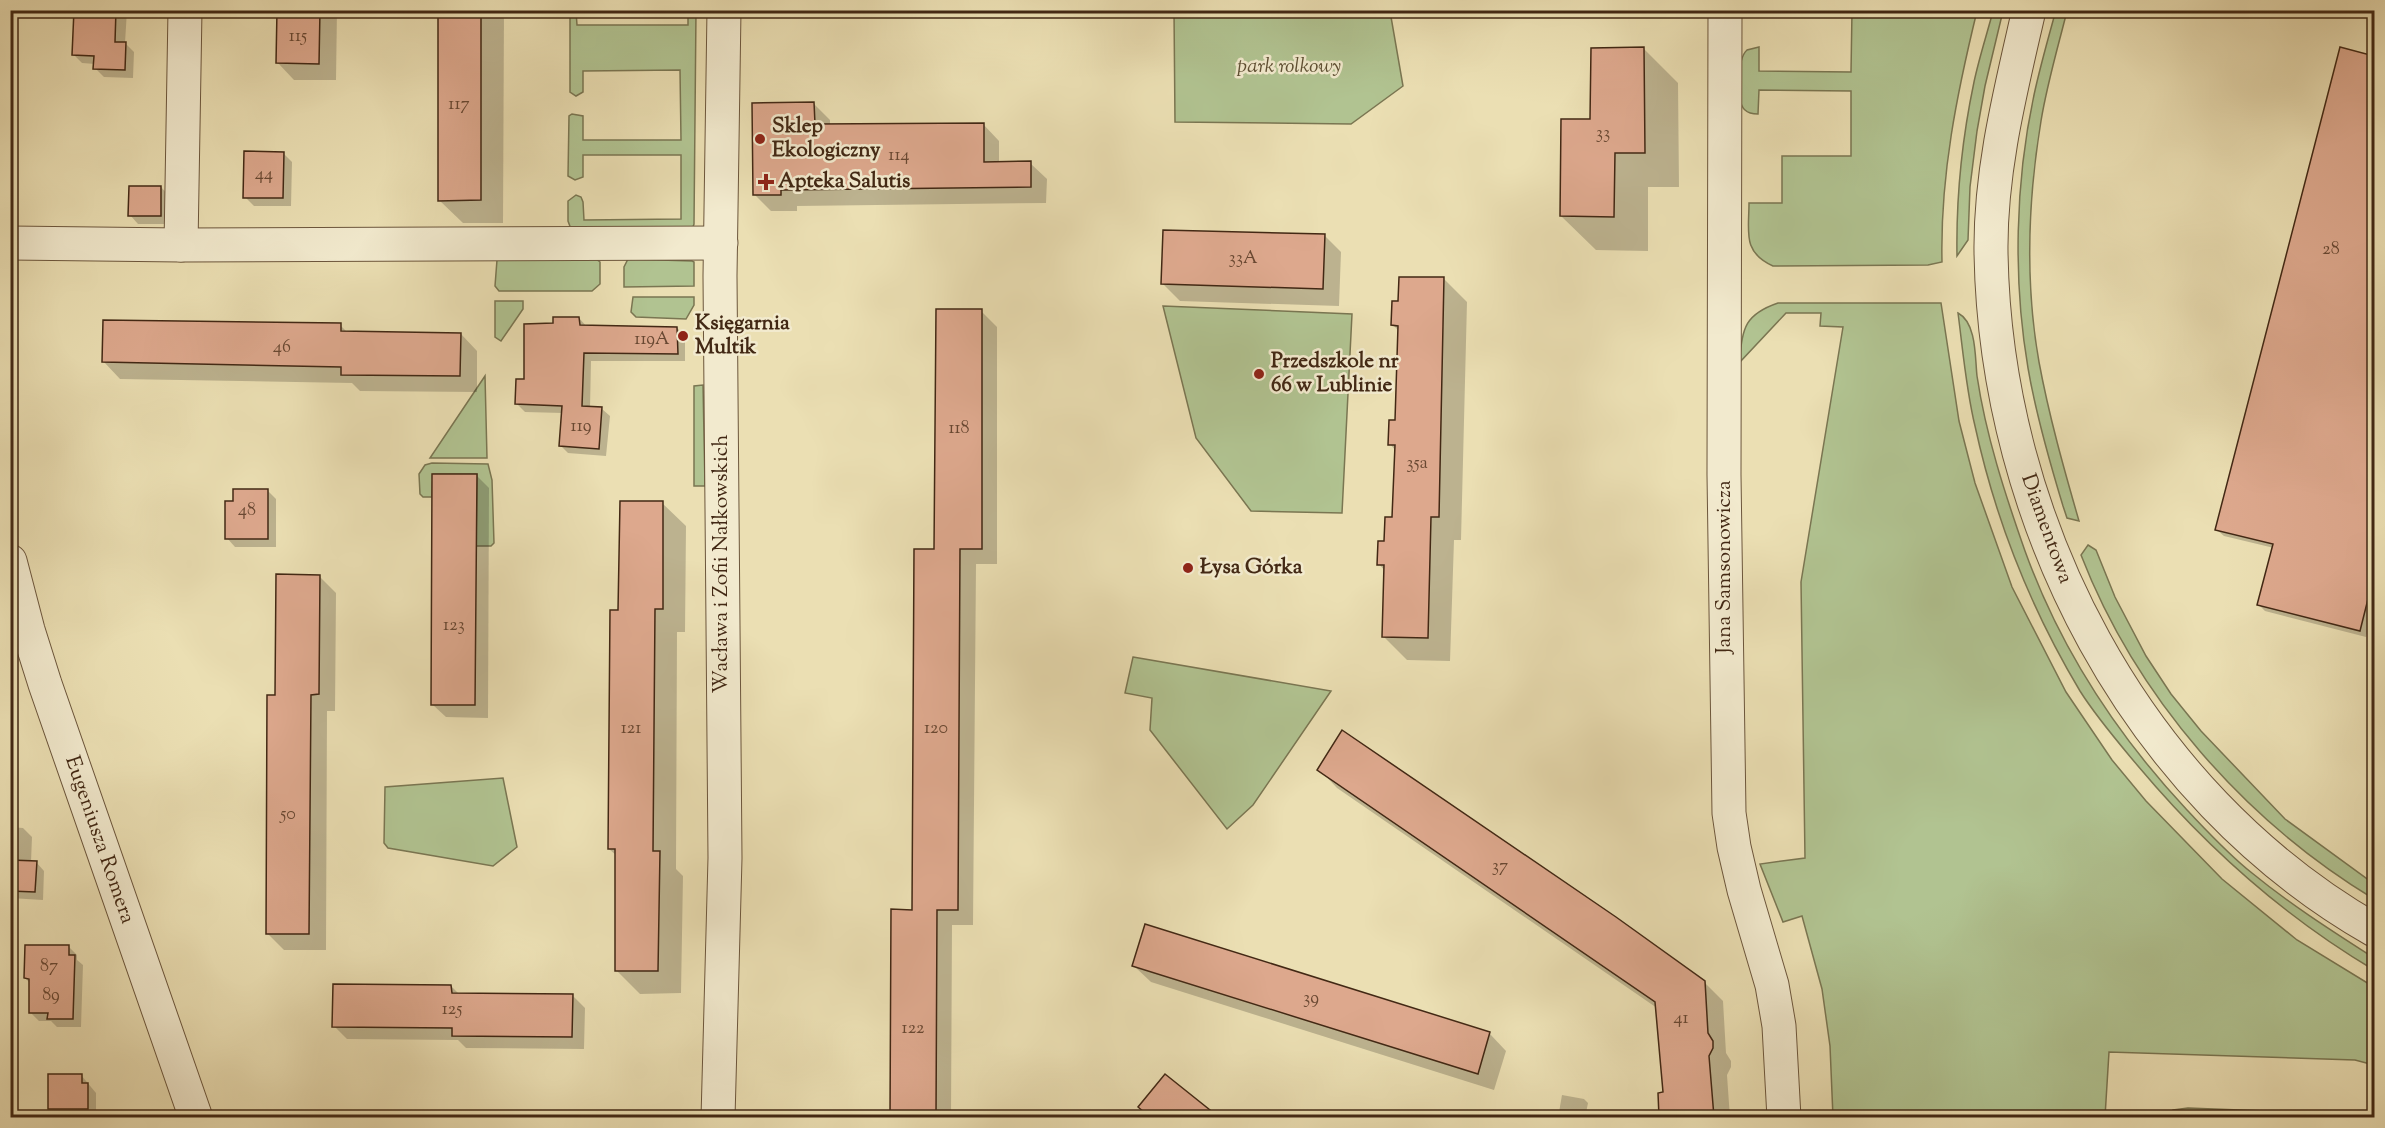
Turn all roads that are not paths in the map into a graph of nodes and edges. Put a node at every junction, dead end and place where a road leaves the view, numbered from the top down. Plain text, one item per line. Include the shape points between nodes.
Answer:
1 (185, 10) edge
2 (724, 10) edge
3 (1725, 10) edge
4 (2029, 10) edge
5 (10, 243) edge
6 (721, 243) junction
7 (181, 245) junction
8 (10, 561) edge
9 (2374, 930) edge
10 (196, 1118) edge
11 (718, 1118) edge
12 (1784, 1118) edge

1 - 7 street
2 - 6 street, Wacława i Zofii Nałkowskich
3 - 12 street, Jana Samsonowicza via 1724,475 1729,813 1744,890 1772,985 1779,1026
4 - 9 street, Diamentowa via 2001,140 1991,251 2002,375 2014,433 2052,551 2068,591 2114,675 2166,749 2231,821 2269,855
5 - 7 street
6 - 7 street
6 - 11 street, Wacława i Zofii Nałkowskich via 725,858
8 - 10 street, Eugeniusza Romera via 45,684

